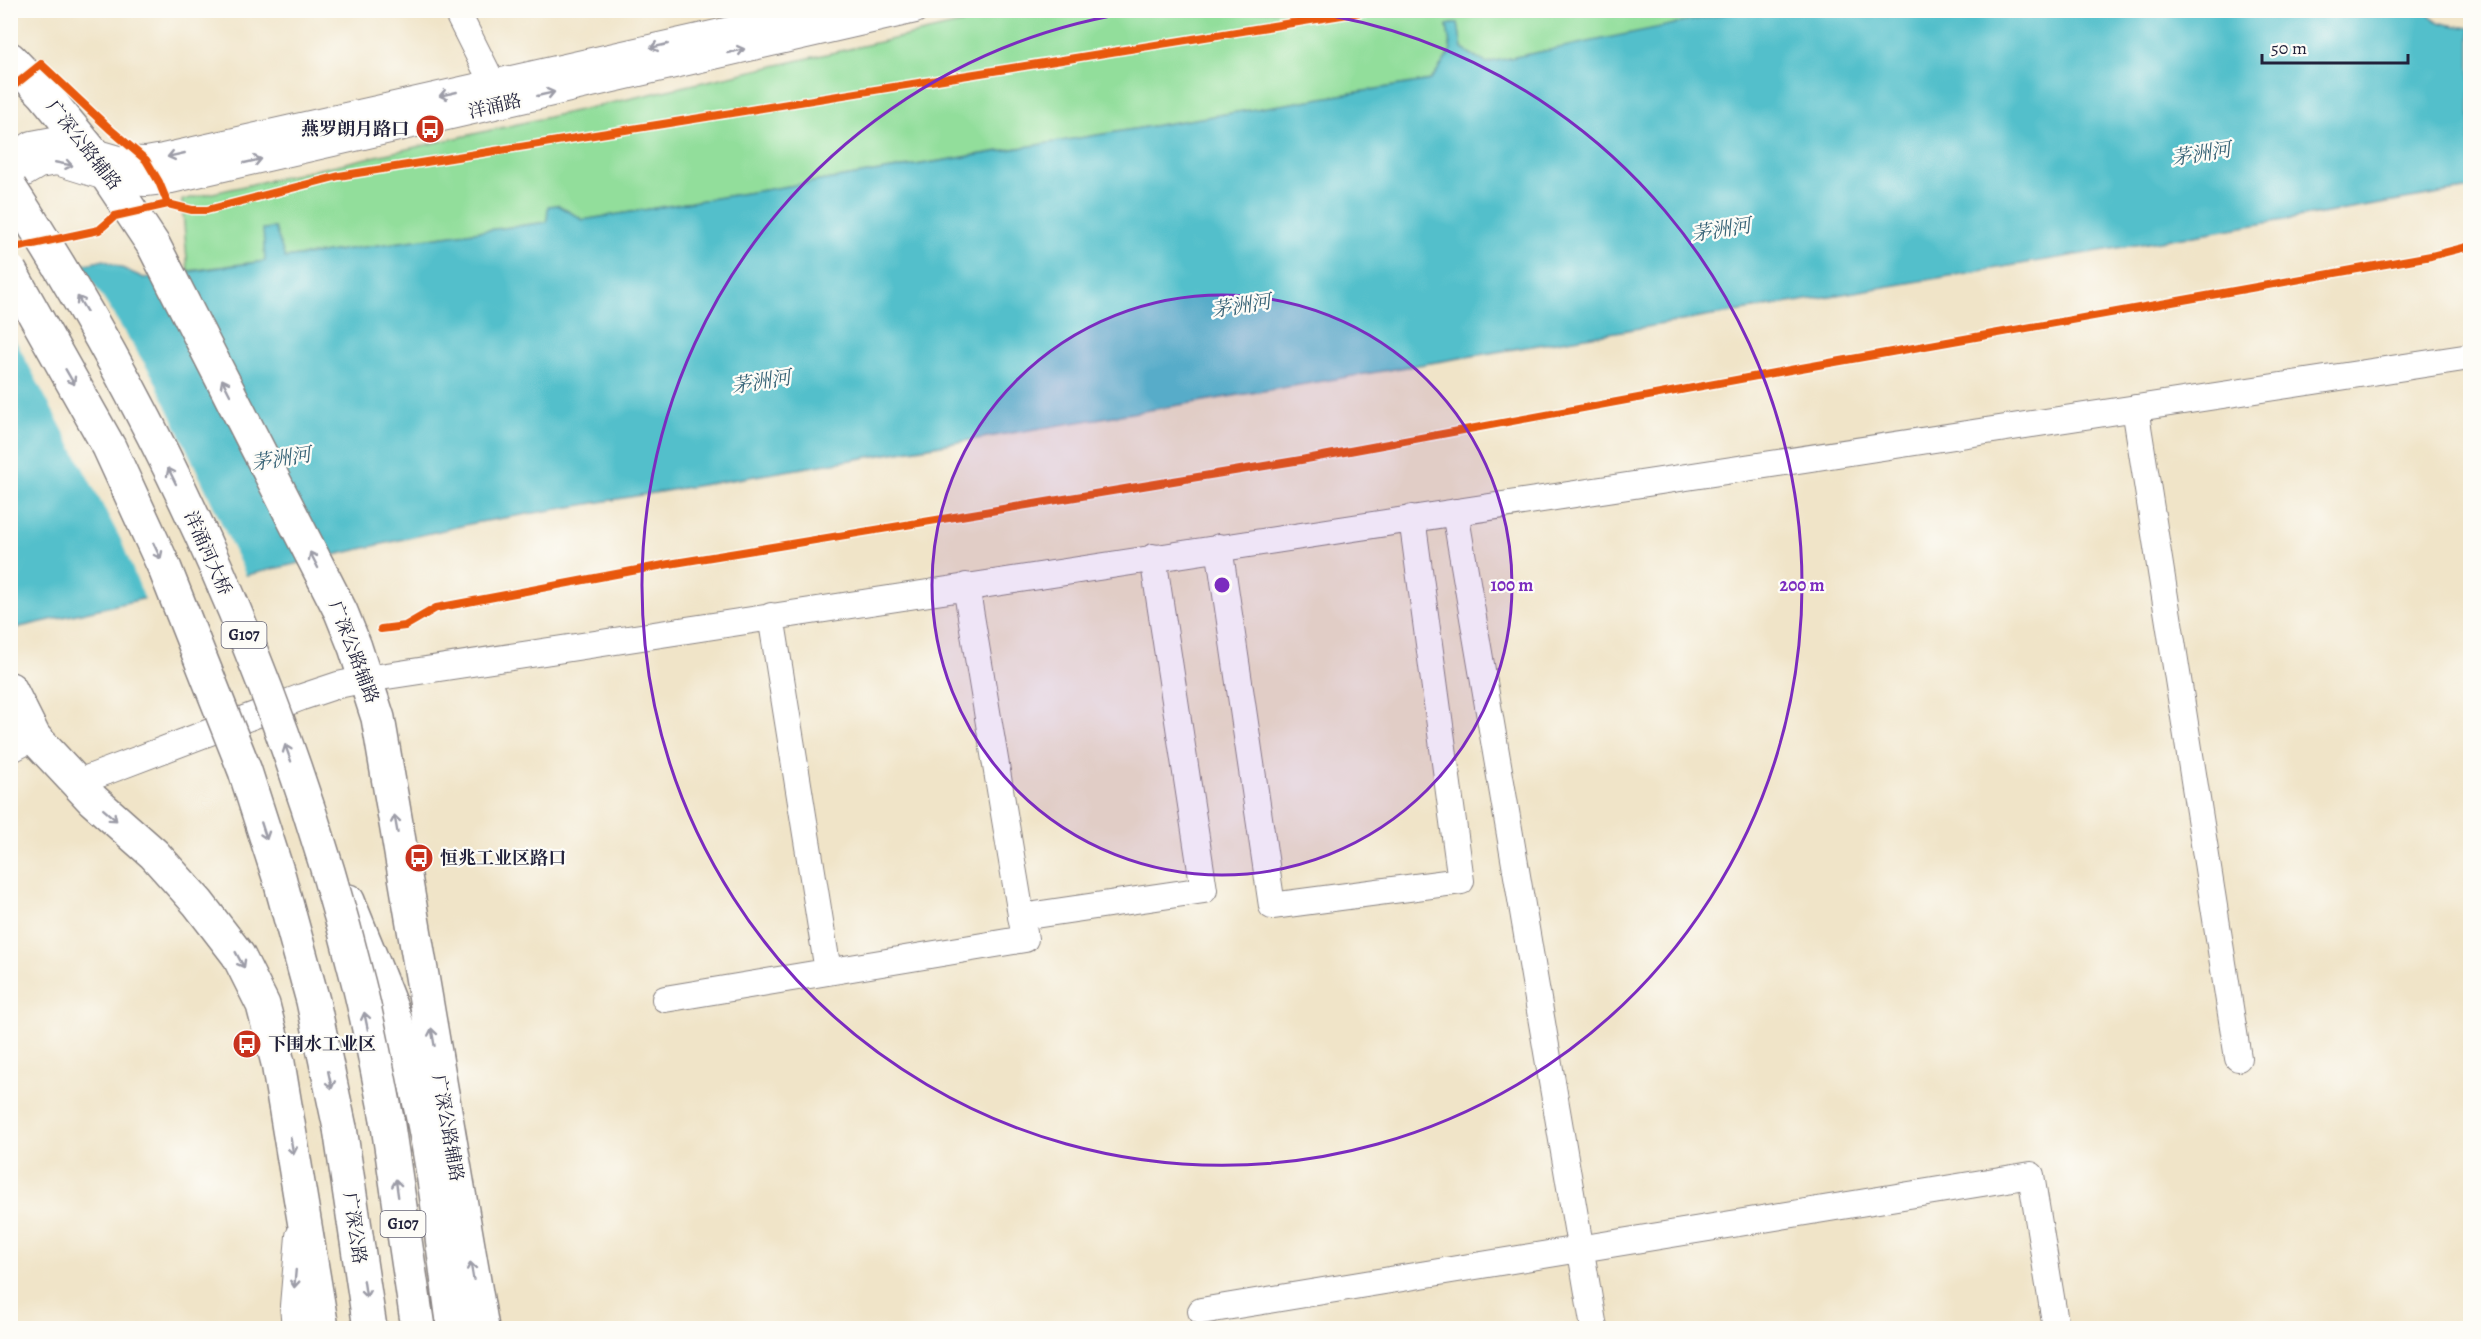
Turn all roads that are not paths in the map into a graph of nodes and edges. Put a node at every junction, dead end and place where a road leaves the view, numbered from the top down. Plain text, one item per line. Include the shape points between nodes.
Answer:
1 (456, 10) edge
2 (819, 10) edge
3 (915, 10) edge
4 (10, 58) edge
5 (493, 84) junction
6 (90, 150) junction
7 (10, 158) edge
8 (111, 180) junction
9 (10, 182) edge
10 (10, 188) edge
11 (10, 271) edge
12 (2470, 357) edge
13 (2134, 408) junction
14 (1455, 512) junction
15 (1412, 518) junction
16 (1219, 548) junction
17 (1153, 557) junction
18 (966, 586) junction
19 (771, 616) junction
20 (367, 680) junction
21 (10, 689) edge
22 (22, 743) edge
23 (76, 783) junction
24 (298, 783) junction
25 (1021, 917) junction
26 (828, 971) junction
27 (665, 999) dead end
28 (2238, 1058) dead end
29 (302, 1199) junction
30 (1580, 1249) junction
31 (1201, 1311) dead end
32 (295, 1329) edge
33 (322, 1329) edge
34 (370, 1329) edge
35 (418, 1329) edge
36 (454, 1329) edge
37 (482, 1329) edge
38 (1594, 1329) edge
39 (2056, 1329) edge

1 - 5 street
2 -> 5 street, 洋涌路
8 -> 3 street, 洋涌路 via 171,180
4 - 6 main road, 广深公路辅路
5 -> 6 street, 洋涌路 via 155,159 118,159
6 - 7 street, 洋涌路 via 53,140 32,144
6 - 8 main road, 广深公路辅路
9 -> 8 street, 洋涌路 via 39,165 57,162
20 -> 8 main road, 广深公路辅路 via 341,612 154,246
24 -> 10 main road, 洋涌河大桥 / G107, bridge via 253,657 211,556 94,325
11 -> 34 main road, 广深公路 / G107, bridge via 109,447 165,569 245,771 313,1001 340,1128
12 - 13 street
13 - 14 street
13 - 28 street
14 - 15 street
14 - 30 street
15 - 16 street
15 - 16 street via 1461,881 1272,906
16 - 17 street
17 - 18 street
17 - 25 street via 1204,890
18 - 19 street
18 - 25 street
19 - 20 street
19 - 26 street
20 - 23 street via 302,697
37 -> 20 main road, 广深公路辅路 via 380,728
21 - 22 main road
22 - 23 main road
23 -> 29 main road via 154,854 238,955 263,1005
35 -> 24 main road, 洋涌河大桥 / G107, bridge via 387,1119 359,985
24 - 36 main road, bridge via 398,1024 424,1122
25 - 26 street via 1025,939
26 - 27 street
29 -> 32 street via 293,1298
29 - 33 main road
30 - 31 street
30 - 38 street
30 - 39 street via 2031,1175

